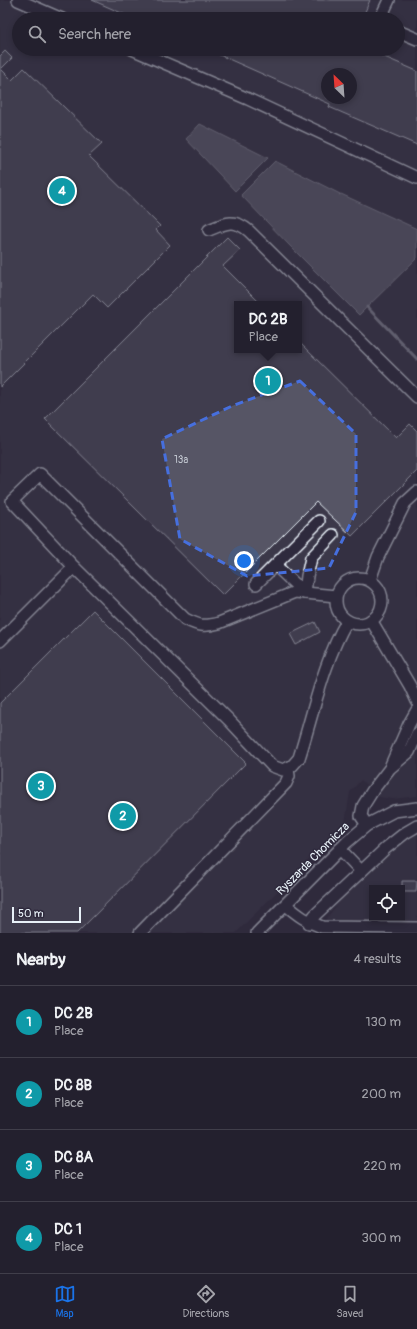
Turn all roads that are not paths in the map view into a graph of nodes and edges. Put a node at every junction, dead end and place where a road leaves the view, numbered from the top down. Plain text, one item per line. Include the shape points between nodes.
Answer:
1 (18, 0) edge
2 (389, 0) edge
3 (46, 12) edge
4 (383, 12) edge
5 (405, 34) edge
6 (417, 39) edge
7 (148, 56) edge
8 (417, 178) edge
9 (209, 230) dead end
10 (417, 397) edge
11 (417, 492) edge
12 (319, 521) dead end
13 (333, 535) dead end
14 (275, 565) junction
15 (74, 567) junction
16 (370, 580) junction
17 (256, 584) dead end
18 (305, 593) junction
19 (336, 596) junction
20 (371, 620) junction
21 (347, 621) junction
22 (0, 641) edge
23 (417, 701) edge
24 (417, 710) edge
25 (417, 734) edge
26 (390, 768) junction
27 (288, 769) junction
28 (417, 808) edge
29 (367, 825) junction
30 (417, 826) edge
31 (340, 849) junction
32 (361, 871) junction
33 (286, 905) junction
34 (309, 923) junction
35 (417, 928) edge
36 (140, 933) edge
37 (257, 933) edge

1 - 3 street
2 - 4 street
5 - 6 street
7 - 8 street via 248,99
9 - 10 street via 235,222 249,230
11 - 16 street via 400,511
12 - 14 street
13 - 18 street via 311,558
14 - 17 street
14 - 18 street
15 - 18 street via 12,501 40,474 185,619 196,625 219,623 295,592
15 - 22 street
15 - 27 street via 272,766
16 - 19 street via 350,579 339,589
16 - 20 street via 377,587 382,602 376,616
18 - 19 street
19 - 21 street via 338,611
20 - 21 street via 363,623
20 - 23 street
21 - 27 street via 320,686 299,758
24 - 26 street
25 - 26 street via 409,752
26 - 29 street via 363,806 361,816
27 - 36 street via 286,783
28 - 29 street, Ryszarda Chomicza via 394,811
29 - 31 street, Ryszarda Chomicza
30 - 32 street via 386,848
31 - 32 street
31 - 33 street, Ryszarda Chomicza
32 - 34 street
33 - 34 street
33 - 37 street, Ryszarda Chomicza
34 - 35 street via 333,928

